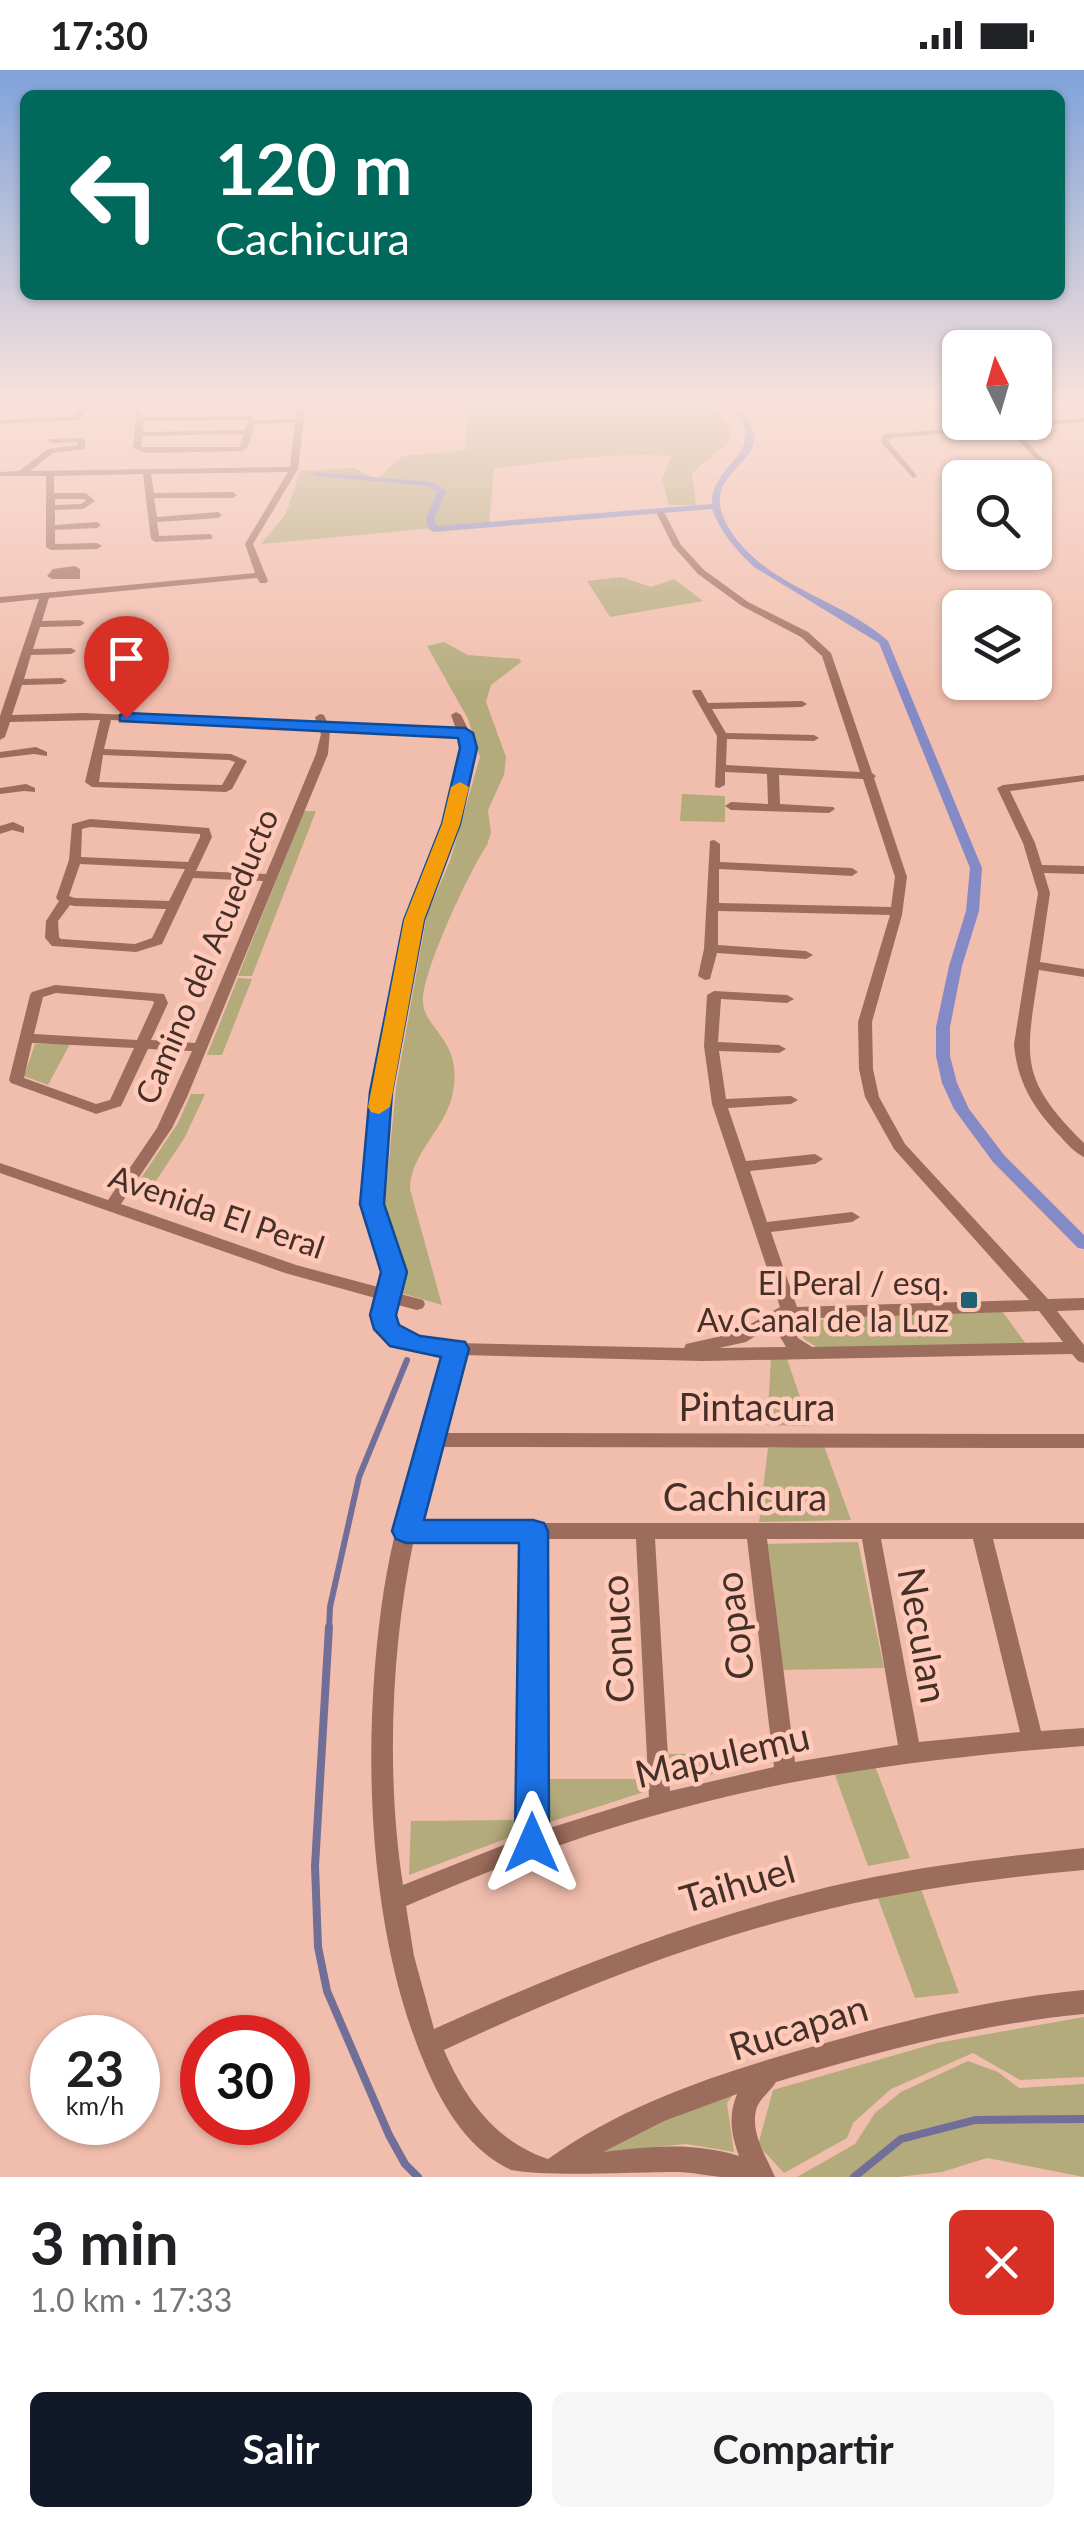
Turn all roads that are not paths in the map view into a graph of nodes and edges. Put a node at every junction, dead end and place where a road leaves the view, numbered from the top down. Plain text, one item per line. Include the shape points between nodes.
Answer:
1 (50, 499) edge
2 (89, 499) edge
3 (149, 499) edge
4 (276, 499) edge
5 (51, 508) junction
6 (661, 514) dead end
7 (218, 515) dead end
8 (152, 520) junction
9 (96, 525) dead end
10 (51, 528) junction
11 (208, 537) dead end
12 (97, 546) dead end
13 (77, 576) dead end
14 (72, 594) junction
15 (45, 596) junction
16 (0, 600) edge
17 (67, 623) dead end
18 (36, 624) junction
19 (27, 652) junction
20 (58, 652) dead end
21 (48, 681) dead end
22 (18, 682) junction
23 (697, 692) dead end
24 (802, 704) dead end
25 (707, 706) junction
26 (456, 716) dead end
27 (106, 718) junction
28 (3, 719) edge
29 (322, 722) junction
30 (465, 733) junction
31 (722, 736) junction
32 (0, 737) edge
33 (814, 738) dead end
34 (100, 752) junction
35 (28, 754) dead end
36 (0, 755) edge
37 (720, 768) junction
38 (773, 770) junction
39 (868, 772) junction
40 (1084, 778) edge
41 (719, 786) dead end
42 (31, 790) dead end
43 (0, 791) edge
44 (731, 806) dead end
45 (774, 807) junction
46 (829, 809) dead end
47 (714, 844) dead end
48 (75, 860) junction
49 (714, 865) junction
50 (191, 870) junction
51 (1084, 870) edge
52 (852, 872) dead end
53 (1039, 873) junction
54 (270, 878) junction
55 (1084, 879) edge
56 (66, 902) junction
57 (174, 906) junction
58 (713, 907) junction
59 (895, 917) junction
60 (711, 949) junction
61 (806, 955) dead end
62 (1035, 965) junction
63 (1084, 973) edge
64 (705, 976) dead end
65 (787, 999) dead end
66 (25, 1038) junction
67 (142, 1044) junction
68 (710, 1046) junction
69 (200, 1047) junction
70 (779, 1049) dead end
71 (792, 1100) dead end
72 (719, 1104) junction
73 (1084, 1152) edge
74 (816, 1159) dead end
75 (740, 1167) junction
76 (0, 1168) edge
77 (111, 1207) junction
78 (852, 1217) dead end
79 (760, 1228) junction
80 (386, 1304) junction
81 (418, 1304) dead end
82 (1076, 1304) edge
83 (1044, 1306) junction
84 (828, 1311) junction
85 (790, 1312) junction
86 (456, 1349) junction
87 (680, 1352) junction
88 (1080, 1353) edge
89 (810, 1354) junction
90 (430, 1440) junction
91 (1084, 1441) edge
92 (406, 1531) junction
93 (533, 1531) junction
94 (645, 1531) junction
95 (756, 1531) junction
96 (870, 1531) junction
97 (982, 1531) junction
98 (1084, 1531) edge
99 (1084, 1737) edge
100 (1032, 1739) junction
101 (910, 1751) junction
102 (786, 1773) junction
103 (660, 1803) junction
104 (532, 1843) junction
105 (1084, 1860) edge
106 (392, 1901) junction
107 (1084, 2002) edge
108 (430, 2044) junction
109 (784, 2067) junction
110 (552, 2172) junction
111 (761, 2177) edge

1 - 5 street
2 - 5 street
3 - 8 street
4 - 14 street via 248,544 261,578
5 - 10 street
6 - 39 street via 675,545 698,570 823,650
7 - 8 street
8 - 11 street via 157,540
9 - 10 street
10 - 12 street via 52,548
13 - 14 street
14 - 15 street
15 - 16 street
15 - 18 street
17 - 18 street
18 - 19 street
19 - 20 street
19 - 22 street
21 - 22 street
22 - 28 street
23 - 25 street
24 - 25 street
25 - 31 street
26 - 30 street
27 - 28 street
27 - 29 street
27 - 34 street
28 - 32 street
29 - 30 street
29 - 54 street, Camino del Acueducto via 322,754
30 - 80 street via 462,778 414,920 381,1092 372,1204 394,1272
31 - 33 street
31 - 37 street
34 - 34 street via 231,757 241,761 226,789 105,786 92,782
35 - 36 street
37 - 38 street
37 - 41 street
38 - 39 street
38 - 45 street
39 - 59 street via 900,868
40 - 53 street via 1003,788
42 - 43 street
44 - 45 street
45 - 46 street
47 - 49 street
48 - 50 street
48 - 50 street via 80,824 198,829 206,837
48 - 56 street
49 - 52 street
49 - 58 street
50 - 54 street
50 - 57 street
51 - 53 street
53 - 55 street
53 - 62 street via 1044,906
54 - 69 street, Camino del Acueducto
56 - 57 street
56 - 57 street via 52,921 57,942 136,948 157,942
58 - 59 street
58 - 60 street
59 - 83 street via 865,1022 866,1069 877,1111 943,1198
60 - 61 street
60 - 64 street
62 - 63 street
62 - 73 street via 1021,1044 1024,1072 1046,1112
65 - 68 street via 714,996
66 - 67 street
66 - 67 street via 16,1080 96,1109 116,1103
66 - 67 street via 37,996 55,989 159,996
67 - 69 street
68 - 70 street
68 - 72 street
69 - 77 street, Camino del Acueducto via 174,1112
71 - 72 street
72 - 75 street
74 - 75 street
75 - 79 street
76 - 77 street, Avenida El Peral
77 - 80 street, Avenida El Peral
78 - 79 street
79 - 85 street
80 - 81 street, Avenida El Peral
80 - 86 street via 384,1322 399,1340
82 - 83 street
83 - 84 street
83 - 88 street
84 - 85 street
84 - 89 street via 786,1326 791,1342
85 - 87 street via 740,1338
86 - 87 street
86 - 90 street
87 - 89 street
88 - 89 street
90 - 91 street, Pintacura
90 - 92 street
92 - 93 street, Cachicura
92 - 106 street via 386,1682
93 - 94 street, Cachicura
93 - 104 street
94 - 95 street, Cachicura
94 - 103 street, Conuco
95 - 96 street, Cachicura
95 - 102 street, Copao
96 - 97 street, Cachicura
96 - 101 street, Neculan
97 - 98 street, Cachicura
97 - 100 street
99 - 100 street, Mapulemu
100 - 101 street, Mapulemu
101 - 102 street, Mapulemu
102 - 103 street, Mapulemu
103 - 104 street, Mapulemu
104 - 106 street, Mapulemu
105 - 108 street, Taihuel via 913,1880 737,1920 610,1962
106 - 108 street
107 - 109 street, Rucapan via 915,2031
108 - 110 street via 454,2096 484,2137 519,2161
109 - 110 street, Rucapan via 602,2136
109 - 111 street via 752,2089 744,2106 742,2134
110 - 111 street via 682,2156

